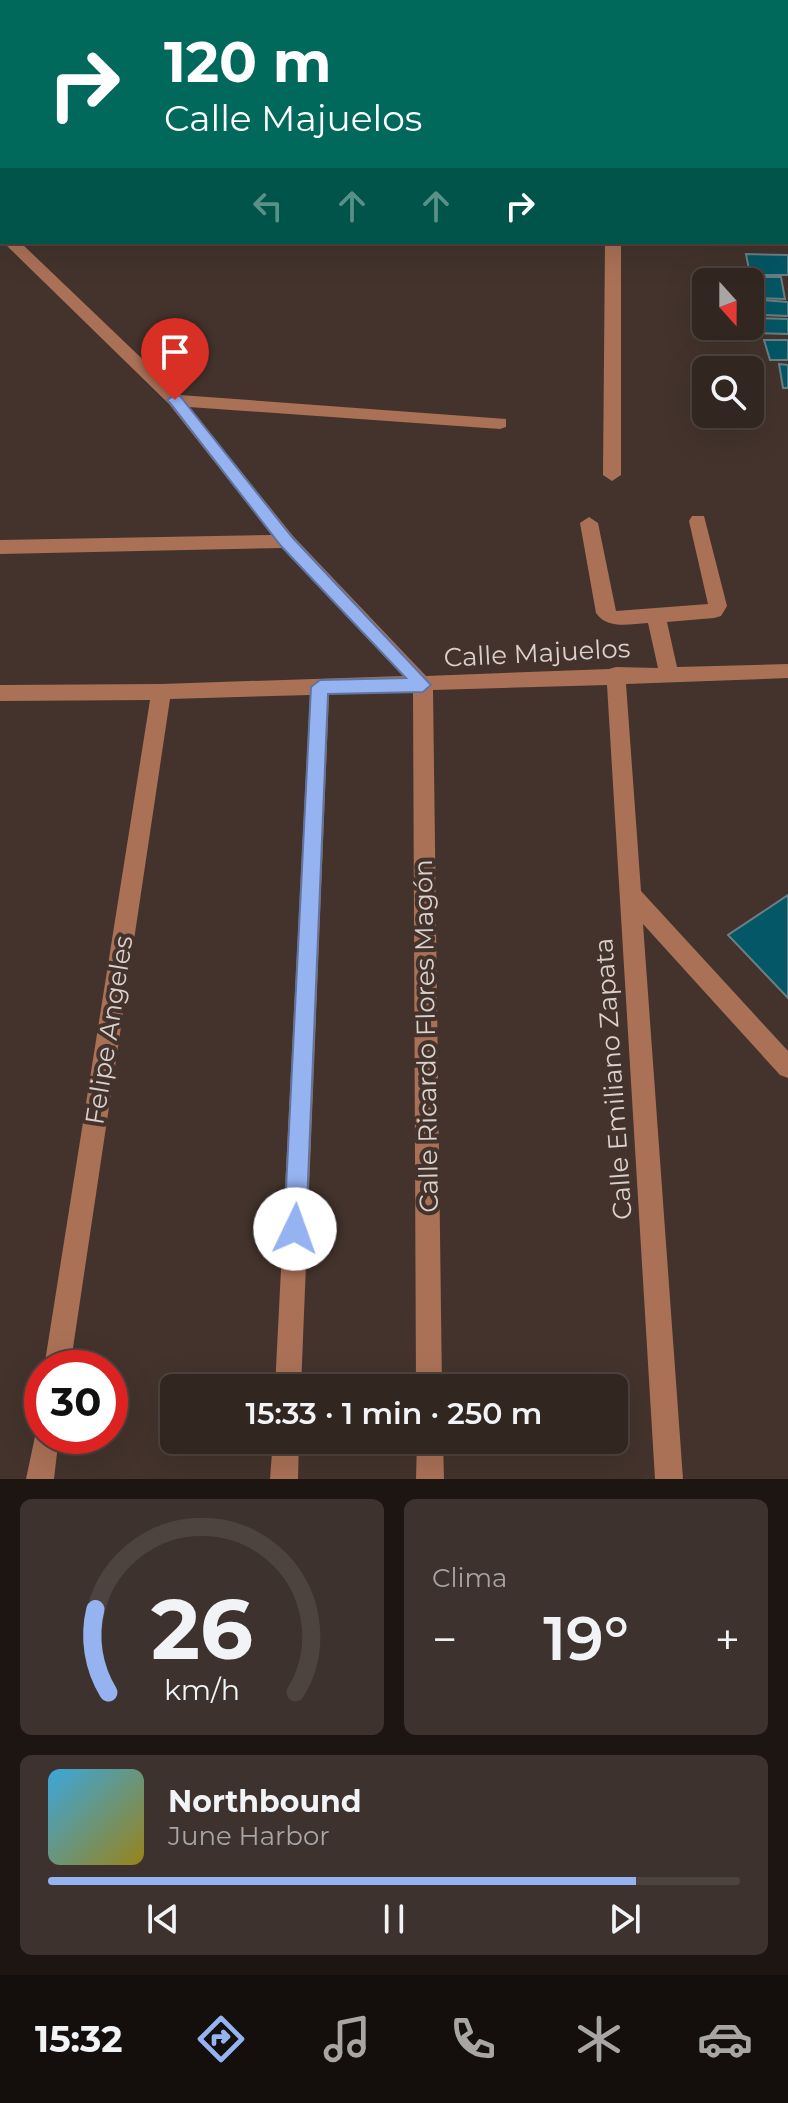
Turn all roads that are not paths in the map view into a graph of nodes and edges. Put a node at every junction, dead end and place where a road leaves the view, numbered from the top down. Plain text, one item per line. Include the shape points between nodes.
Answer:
1 (13, 244) edge
2 (613, 244) edge
3 (175, 400) junction
4 (500, 423) dead end
5 (612, 475) dead end
6 (698, 521) dead end
7 (589, 523) dead end
8 (287, 541) junction
9 (0, 547) edge
10 (656, 616) junction
11 (788, 671) edge
12 (669, 673) junction
13 (616, 674) junction
14 (423, 685) junction
15 (320, 687) junction
16 (161, 692) junction
17 (0, 693) edge
18 (629, 893) junction
19 (788, 1067) edge
20 (60, 1350) edge
21 (289, 1374) edge
22 (429, 1374) edge
23 (43, 1454) edge
24 (285, 1454) edge
25 (430, 1454) edge
26 (40, 1479) edge
27 (284, 1479) edge
28 (430, 1479) edge
29 (669, 1479) edge

1 - 3 street
2 - 5 street
3 - 4 street
3 - 8 street
6 - 10 street via 718,606 714,611
7 - 10 street via 605,613 613,618
8 - 9 street
8 - 14 street
10 - 12 street
11 - 12 street, Calle Majuelos
12 - 13 street, Calle Majuelos
13 - 14 street, Calle Majuelos
13 - 18 street, Calle Emiliano Zapata
14 - 15 street, Calle Majuelos
14 - 22 street, Calle Ricardo Flores Magón
15 - 16 street, Calle Majuelos
15 - 21 street
16 - 17 street, Calle Majuelos
16 - 20 street, Felipe Angeles
18 - 19 street
18 - 29 street, Calle Emiliano Zapata
23 - 26 street
24 - 27 street
25 - 28 street

